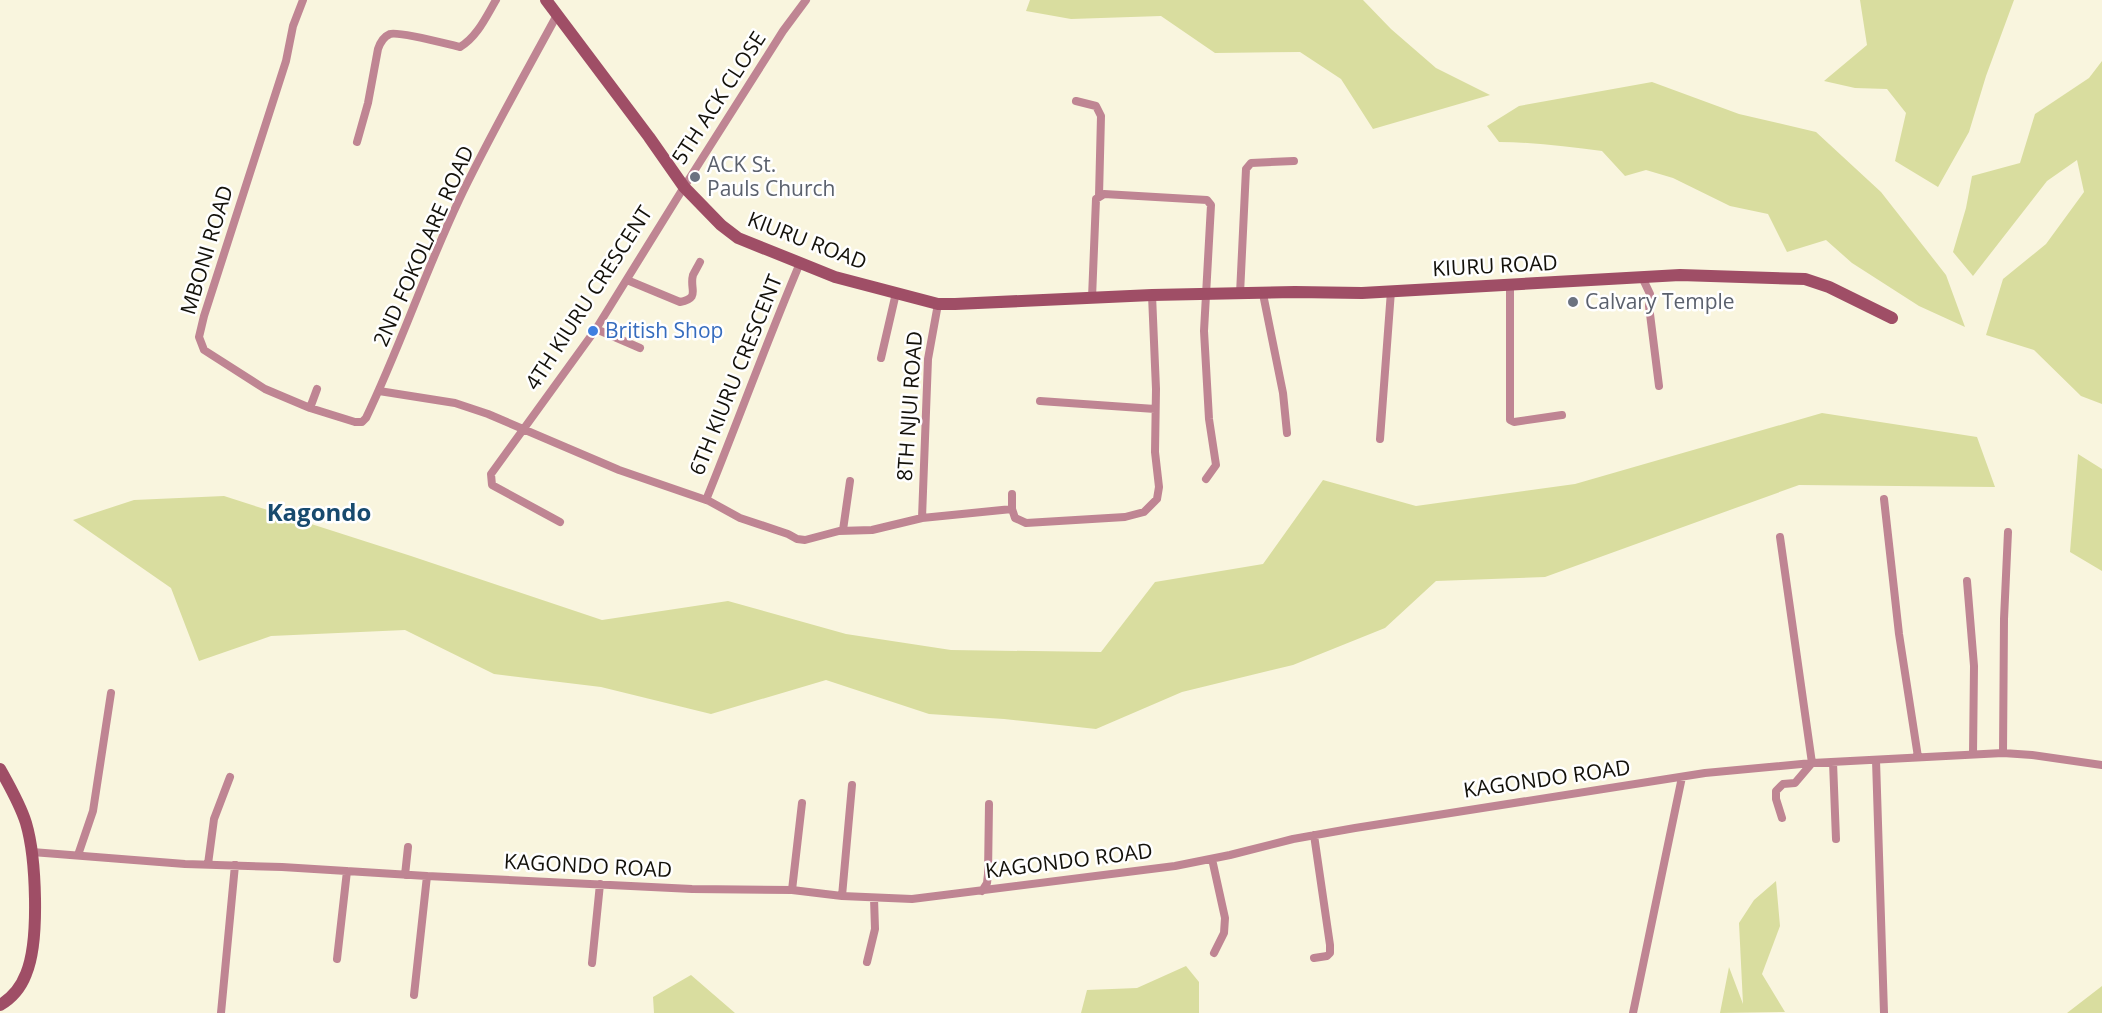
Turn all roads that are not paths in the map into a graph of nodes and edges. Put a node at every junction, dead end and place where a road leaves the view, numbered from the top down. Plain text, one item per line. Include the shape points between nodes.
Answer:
1 (303, 0) edge
2 (496, 0) edge
3 (546, 0) edge
4 (806, 0) edge
5 (557, 15) junction
6 (1076, 101) dead end
7 (357, 142) dead end
8 (1294, 161) dead end
9 (684, 186) junction
10 (1100, 196) junction
11 (700, 262) dead end
12 (800, 263) junction
13 (1642, 277) junction
14 (627, 280) junction
15 (1510, 285) junction
16 (1391, 291) junction
17 (896, 293) junction
18 (1240, 294) junction
19 (1263, 294) junction
20 (1152, 295) junction
21 (1205, 295) junction
22 (1092, 298) junction
23 (938, 304) junction
24 (1892, 318) dead end
25 (596, 329) junction
26 (640, 348) dead end
27 (881, 358) dead end
28 (1659, 386) dead end
29 (317, 389) dead end
30 (379, 392) junction
31 (1040, 401) dead end
32 (310, 408) junction
33 (1155, 409) junction
34 (1562, 415) dead end
35 (355, 422) joint
36 (524, 428) junction
37 (1287, 433) dead end
38 (1380, 439) dead end
39 (1206, 479) dead end
40 (850, 481) dead end
41 (1012, 494) dead end
42 (1884, 499) dead end
43 (706, 500) junction
44 (1012, 509) junction
45 (922, 515) junction
46 (560, 522) dead end
47 (843, 530) junction
48 (2008, 532) dead end
49 (1780, 537) dead end
50 (1967, 581) dead end
51 (111, 693) dead end
52 (2004, 753) junction
53 (1973, 754) junction
54 (1918, 757) junction
55 (1876, 760) junction
56 (1833, 762) junction
57 (1812, 763) junction
58 (2102, 765) edge
59 (0, 769) edge
60 (230, 777) dead end
61 (1682, 777) junction
62 (852, 785) dead end
63 (802, 803) dead end
64 (989, 804) dead end
65 (1782, 818) dead end
66 (1314, 835) junction
67 (1836, 838) dead end
68 (408, 847) dead end
69 (32, 852) junction
70 (78, 855) junction
71 (1212, 859) junction
72 (208, 864) junction
73 (235, 865) junction
74 (347, 871) junction
75 (405, 875) junction
76 (427, 876) junction
77 (600, 885) junction
78 (792, 890) junction
79 (982, 891) junction
80 (842, 896) junction
81 (874, 898) junction
82 (1214, 953) dead end
83 (1314, 958) dead end
84 (338, 959) dead end
85 (867, 962) dead end
86 (592, 963) dead end
87 (414, 995) dead end
88 (0, 1005) edge
89 (220, 1013) edge
90 (1633, 1013) edge
91 (1884, 1013) edge

1 - 32 street, MBONI ROAD via 199,337 204,350 265,389
2 - 7 street via 469,42 460,47 402,34 390,34 381,40
3 - 5 street, KIURU ROAD
4 - 9 street, 5TH ACK CLOSE
5 - 9 street, KIURU ROAD
5 - 30 street, 2ND FOKOLARE ROAD via 459,200
6 - 10 street via 1096,106 1101,116
8 - 18 street via 1251,163 1246,169
9 - 12 street, KIURU ROAD via 738,238
9 - 14 street, 4TH KIURU CRESCENT
10 - 21 street via 1207,200 1211,205
10 - 22 street via 1096,199
11 - 14 street via 692,278 693,294 686,301
12 - 17 street, KIURU ROAD
12 - 43 street, 6TH KIURU CRESCENT
13 - 15 street, KIURU ROAD
13 - 24 street, KIURU ROAD via 1805,279
13 - 28 street via 1650,294
14 - 25 street, 4TH KIURU CRESCENT
15 - 16 street, KIURU ROAD
15 - 34 street via 1510,420
16 - 19 street, KIURU ROAD
16 - 38 street
17 - 23 street, KIURU ROAD
17 - 27 street
18 - 19 street, KIURU ROAD
18 - 21 street, KIURU ROAD
19 - 37 street
20 - 21 street, KIURU ROAD
20 - 22 street, KIURU ROAD
20 - 33 street
21 - 39 street via 1209,419 1216,465
22 - 23 street, KIURU ROAD
23 - 45 street, 8TH NJUI ROAD via 928,359
25 - 26 street
25 - 36 street, 4TH KIURU CRESCENT
29 - 32 street
30 - 35 street, 2ND FOKOLARE ROAD via 366,418
30 - 36 street via 455,403
31 - 33 street
32 - 35 street, MBONI ROAD
33 - 44 street via 1159,487 1151,506 1125,517 1026,523 1015,518
36 - 43 street via 619,470
36 - 46 street, 4TH KIURU CRESCENT via 491,474 492,485
40 - 47 street
41 - 44 street
42 - 54 street
43 - 47 street via 796,539
44 - 45 street
45 - 47 street via 872,530
48 - 52 street
49 - 57 street
50 - 53 street via 1974,666
51 - 70 street via 93,812
52 - 53 street, KAGONDO ROAD
52 - 58 street, KAGONDO ROAD
53 - 54 street, KAGONDO ROAD
54 - 55 street, KAGONDO ROAD
55 - 56 street, KAGONDO ROAD
55 - 91 street
56 - 57 street, KAGONDO ROAD
56 - 67 street
57 - 61 street, KAGONDO ROAD
57 - 65 street via 1795,783 1783,784 1776,791
59 - 69 street via 19,803
60 - 72 street via 214,819
61 - 66 street, KAGONDO ROAD
61 - 90 street
62 - 80 street
63 - 78 street
64 - 79 street via 988,874
66 - 71 street, KAGONDO ROAD
66 - 83 street via 1330,945 1327,956
68 - 75 street
69 - 70 street, KAGONDO ROAD
69 - 88 street via 35,883 30,963 19,988
70 - 72 street, KAGONDO ROAD
71 - 79 street, KAGONDO ROAD
71 - 82 street via 1225,918 1224,933
72 - 73 street, KAGONDO ROAD
73 - 74 street, KAGONDO ROAD
73 - 89 street
74 - 75 street, KAGONDO ROAD
74 - 84 street
75 - 76 street, KAGONDO ROAD
76 - 77 street, KAGONDO ROAD
76 - 87 street
77 - 78 street, KAGONDO ROAD
77 - 86 street
78 - 80 street, KAGONDO ROAD
79 - 81 street, KAGONDO ROAD via 912,899
80 - 81 street, KAGONDO ROAD
81 - 85 street via 875,928

